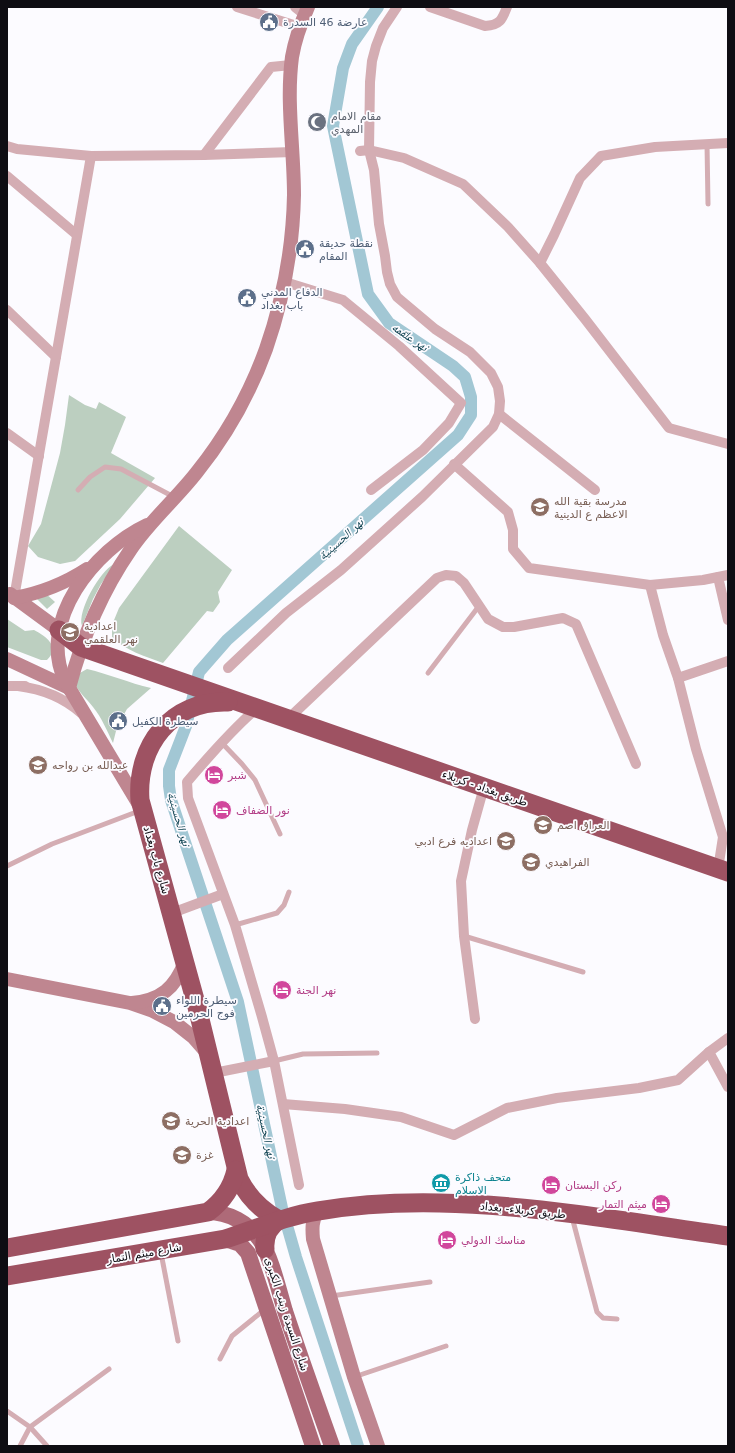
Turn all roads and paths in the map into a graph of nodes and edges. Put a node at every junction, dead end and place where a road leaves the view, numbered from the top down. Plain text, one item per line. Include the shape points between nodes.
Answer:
1 (237, 7) edge
2 (397, 7) edge
3 (430, 7) edge
4 (506, 7) edge
5 (302, 14) edge
6 (292, 65) junction
7 (728, 143) edge
8 (707, 144) junction
9 (7, 146) edge
10 (364, 150) junction
11 (293, 152) junction
12 (204, 155) junction
13 (91, 156) junction
14 (7, 176) edge
15 (708, 204) dead end
16 (77, 235) junction
17 (540, 263) junction
18 (285, 282) junction
19 (7, 310) edge
20 (56, 357) junction
21 (499, 414) junction
22 (7, 433) edge
23 (728, 444) edge
24 (39, 456) junction
25 (454, 464) junction
26 (78, 490) dead end
27 (371, 490) dead end
28 (595, 490) dead end
29 (175, 498) junction
30 (151, 523) junction
31 (92, 566) junction
32 (723, 576) edge
33 (650, 585) junction
34 (11, 595) edge
35 (479, 606) junction
36 (728, 620) edge
37 (60, 630) junction
38 (81, 647) junction
39 (7, 659) edge
40 (728, 661) edge
41 (228, 668) dead end
42 (428, 673) dead end
43 (678, 678) junction
44 (7, 686) edge
45 (18, 686) junction
46 (68, 688) junction
47 (238, 703) junction
48 (87, 719) junction
49 (288, 719) junction
50 (222, 742) junction
51 (636, 764) dead end
52 (484, 787) junction
53 (142, 810) junction
54 (280, 834) dead end
55 (7, 866) edge
56 (723, 870) edge
57 (289, 892) dead end
58 (223, 894) junction
59 (172, 913) junction
60 (235, 925) junction
61 (464, 936) junction
62 (185, 962) junction
63 (583, 972) dead end
64 (7, 980) edge
65 (130, 1003) junction
66 (475, 1019) dead end
67 (728, 1038) edge
68 (377, 1052) dead end
69 (709, 1052) junction
70 (209, 1055) junction
71 (274, 1061) junction
72 (221, 1071) junction
73 (728, 1086) edge
74 (283, 1104) junction
75 (236, 1170) junction
76 (299, 1185) dead end
77 (317, 1211) junction
78 (208, 1212) junction
79 (572, 1214) junction
80 (278, 1220) junction
81 (252, 1230) junction
82 (728, 1236) edge
83 (225, 1238) junction
84 (7, 1248) edge
85 (161, 1250) junction
86 (257, 1252) junction
87 (7, 1276) edge
88 (430, 1282) dead end
89 (330, 1296) junction
90 (267, 1308) junction
91 (617, 1319) dead end
92 (178, 1341) dead end
93 (446, 1346) dead end
94 (220, 1359) dead end
95 (109, 1369) dead end
96 (354, 1377) junction
97 (7, 1411) edge
98 (30, 1427) junction
99 (20, 1446) edge
100 (47, 1446) edge
101 (313, 1446) edge
102 (332, 1446) edge
103 (378, 1446) edge

1 - 5 street
2 - 10 street via 383,28 372,61
3 - 4 street via 485,26 494,25 502,20
5 - 6 main road
6 - 11 main road
6 - 12 street via 271,67
7 - 8 street
8 - 15 lane
8 - 17 street via 655,146 601,156 580,178
9 - 13 street
10 - 17 street via 404,158 463,184 508,227
10 - 21 street via 374,170 379,224 390,284 397,297 435,329 470,352 490,373 498,387
11 - 12 street
11 - 18 main road via 293,217
12 - 13 street
13 - 16 street
14 - 16 street
16 - 20 street
17 - 23 street via 669,428
18 - 27 street via 343,300 461,404 449,423 423,450
18 - 29 main road via 266,349 240,407 198,471
19 - 20 street
20 - 24 street
21 - 25 street via 493,427
21 - 28 street
22 - 24 street
24 - 34 street
25 - 33 street via 508,512 513,530 513,549 529,568
25 - 41 street via 422,497 346,565 286,613
26 - 29 lane via 90,477 105,467 121,469
29 - 30 main road
30 - 31 main road via 125,537
30 - 38 main road via 131,548 114,576
31 - 34 main road via 73,578 47,589
31 - 37 main road, شارع باب بغداد via 72,596
32 - 33 street
32 - 36 street
33 - 43 street
34 - 37 main road
35 - 42 lane
35 - 49 street via 464,583 456,576 446,575 437,578
35 - 51 street via 488,620 502,627 562,618 576,624
37 - 38 highway, طريق بغداد - كربلاء
37 - 46 main road, شارع باب بغداد via 58,660
38 - 46 main road
38 - 47 highway, طريق بغداد - كربلاء
39 - 46 main road
40 - 43 street
43 - 56 street via 696,749 723,837
44 - 45 street
45 - 46 street
45 - 48 street via 56,696 73,706
46 - 48 main road, شارع باب بغداد
47 - 49 highway, طريق بغداد - كربلاء
47 - 50 street via 237,725
47 - 53 highway via 200,705 181,712 162,728 147,753 140,780
48 - 53 main road, شارع باب بغداد
49 - 52 highway, طريق بغداد - كربلاء
50 - 54 lane via 254,780
50 - 58 street via 187,782 188,798
52 - 56 highway, طريق بغداد - كربلاء
52 - 61 street via 461,881
53 - 55 lane via 52,844
53 - 59 highway, شارع باب بغداد
57 - 60 lane via 284,905 277,913
58 - 59 street
58 - 60 street
59 - 62 highway, شارع باب بغداد
60 - 71 street
61 - 63 lane
61 - 66 street
62 - 65 main road via 170,988 158,997 145,1002
62 - 70 highway, شارع باب بغداد
64 - 65 main road
65 - 70 main road via 153,1010 174,1022 193,1037
67 - 69 street
68 - 71 lane via 303,1054
69 - 73 street
69 - 74 street via 678,1080 507,1108 454,1135 401,1117
70 - 72 highway, شارع باب بغداد
71 - 72 street
71 - 74 street
72 - 75 highway, شارع باب بغداد
74 - 76 street
75 - 78 highway via 229,1190
75 - 80 highway, شارع باب بغداد via 248,1196
77 - 79 highway, طريق كربلاء- بغداد via 368,1204 417,1202
77 - 80 highway
77 - 89 main road via 312,1225 313,1239
78 - 81 main road, شارع السيدة زينب الكبرى via 230,1217
78 - 84 highway
79 - 82 highway, طريق كربلاء- بغداد
79 - 91 lane via 597,1312 603,1318
80 - 81 highway, شارع ميثم التمار
80 - 86 highway via 271,1226
81 - 83 highway, شارع ميثم التمار
81 - 86 main road, شارع السيدة زينب الكبرى
83 - 85 highway, شارع ميثم التمار
83 - 86 main road, شارع السيدة زينب الكبرى
85 - 87 highway, شارع ميثم التمار
85 - 92 lane
86 - 90 main road, شارع السيدة زينب الكبرى
86 - 102 main road, شارع السيدة زينب الكبرى via 298,1350
88 - 89 lane
89 - 96 main road
90 - 94 lane via 232,1336
90 - 101 main road, شارع السيدة زينب الكبرى
93 - 96 lane
95 - 98 lane
96 - 103 main road
97 - 98 lane
98 - 99 lane
98 - 100 lane

